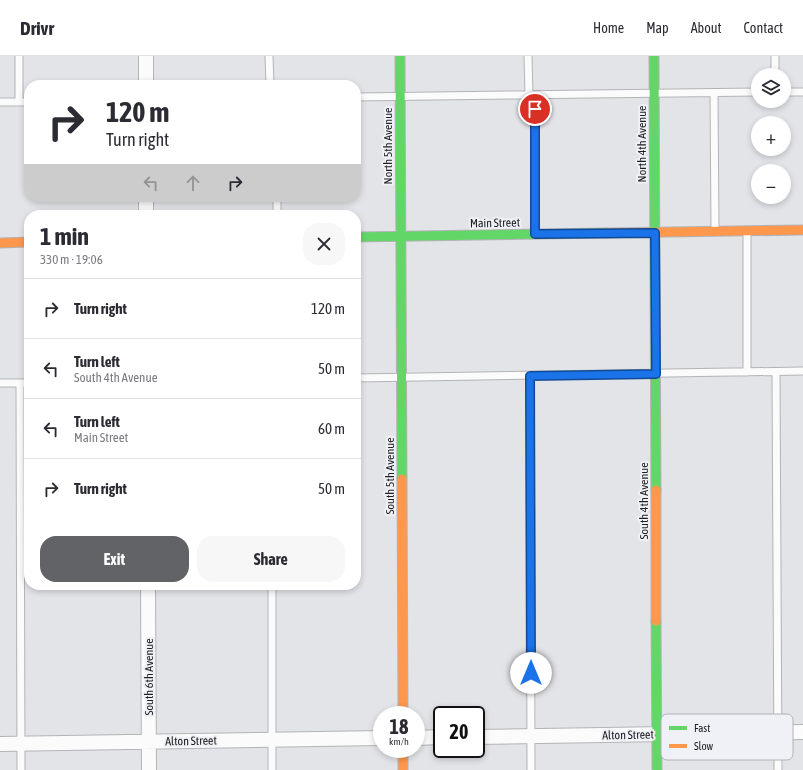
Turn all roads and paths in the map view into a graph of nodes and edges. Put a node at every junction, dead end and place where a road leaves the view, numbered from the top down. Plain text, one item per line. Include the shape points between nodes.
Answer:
1 (19, 56) edge
2 (146, 56) edge
3 (269, 56) edge
4 (400, 56) edge
5 (528, 56) edge
6 (654, 56) edge
7 (775, 56) edge
8 (775, 68) edge
9 (146, 80) edge
10 (270, 80) edge
11 (751, 92) edge
12 (791, 92) edge
13 (803, 92) edge
14 (714, 93) junction
15 (654, 94) junction
16 (532, 95) junction
17 (361, 97) edge
18 (400, 97) junction
19 (0, 102) edge
20 (19, 102) junction
21 (24, 102) edge
22 (803, 230) edge
23 (747, 231) junction
24 (715, 232) junction
25 (655, 233) junction
26 (535, 234) junction
27 (401, 236) junction
28 (361, 237) edge
29 (24, 242) edge
30 (0, 243) edge
31 (803, 371) edge
32 (746, 372) junction
33 (776, 372) junction
34 (656, 374) junction
35 (530, 376) junction
36 (361, 378) edge
37 (401, 378) junction
38 (20, 383) junction
39 (24, 383) edge
40 (0, 384) edge
41 (148, 590) edge
42 (272, 590) edge
43 (403, 706) edge
44 (777, 714) edge
45 (657, 734) junction
46 (661, 734) edge
47 (531, 736) junction
48 (485, 737) edge
49 (373, 738) edge
50 (272, 740) junction
51 (149, 741) junction
52 (0, 744) edge
53 (21, 744) junction
54 (403, 758) edge
55 (778, 760) edge
56 (21, 770) edge
57 (149, 770) edge
58 (272, 770) edge
59 (403, 770) edge
60 (531, 770) edge
61 (657, 770) edge
62 (778, 770) edge

1 - 20 lane
2 - 9 street
3 - 10 lane
4 - 18 street, North 5th Avenue
5 - 16 lane
6 - 15 street, North 4th Avenue
7 - 8 lane
11 - 14 lane
12 - 13 lane
14 - 15 lane
14 - 24 lane
15 - 16 lane
15 - 25 street, North 4th Avenue
16 - 18 lane
16 - 26 lane
17 - 18 lane
18 - 27 street, North 5th Avenue
19 - 20 lane
20 - 21 lane
22 - 23 street, Main Street
23 - 24 street, Main Street
23 - 32 lane
24 - 25 street, Main Street
25 - 26 street, Main Street
25 - 34 street, South 4th Avenue
26 - 27 street, Main Street
27 - 28 street, Main Street
27 - 37 street, South 5th Avenue
29 - 30 street
31 - 33 lane
32 - 33 lane
32 - 34 lane
33 - 44 lane
34 - 35 lane
34 - 45 street, South 4th Avenue
35 - 37 lane
35 - 47 lane
36 - 37 lane
37 - 43 street, South 5th Avenue
38 - 39 lane
38 - 40 lane
38 - 53 lane
41 - 51 street, South 6th Avenue
42 - 50 lane
45 - 46 street, Alton Street
45 - 47 street, Alton Street
45 - 61 street, South 4th Avenue
47 - 48 street, Alton Street
47 - 60 lane
49 - 50 street, Alton Street
50 - 51 street, Alton Street
50 - 58 lane
51 - 53 street, Alton Street
51 - 57 street, South 6th Avenue
52 - 53 street, Alton Street
53 - 56 lane
54 - 59 street
55 - 62 lane

